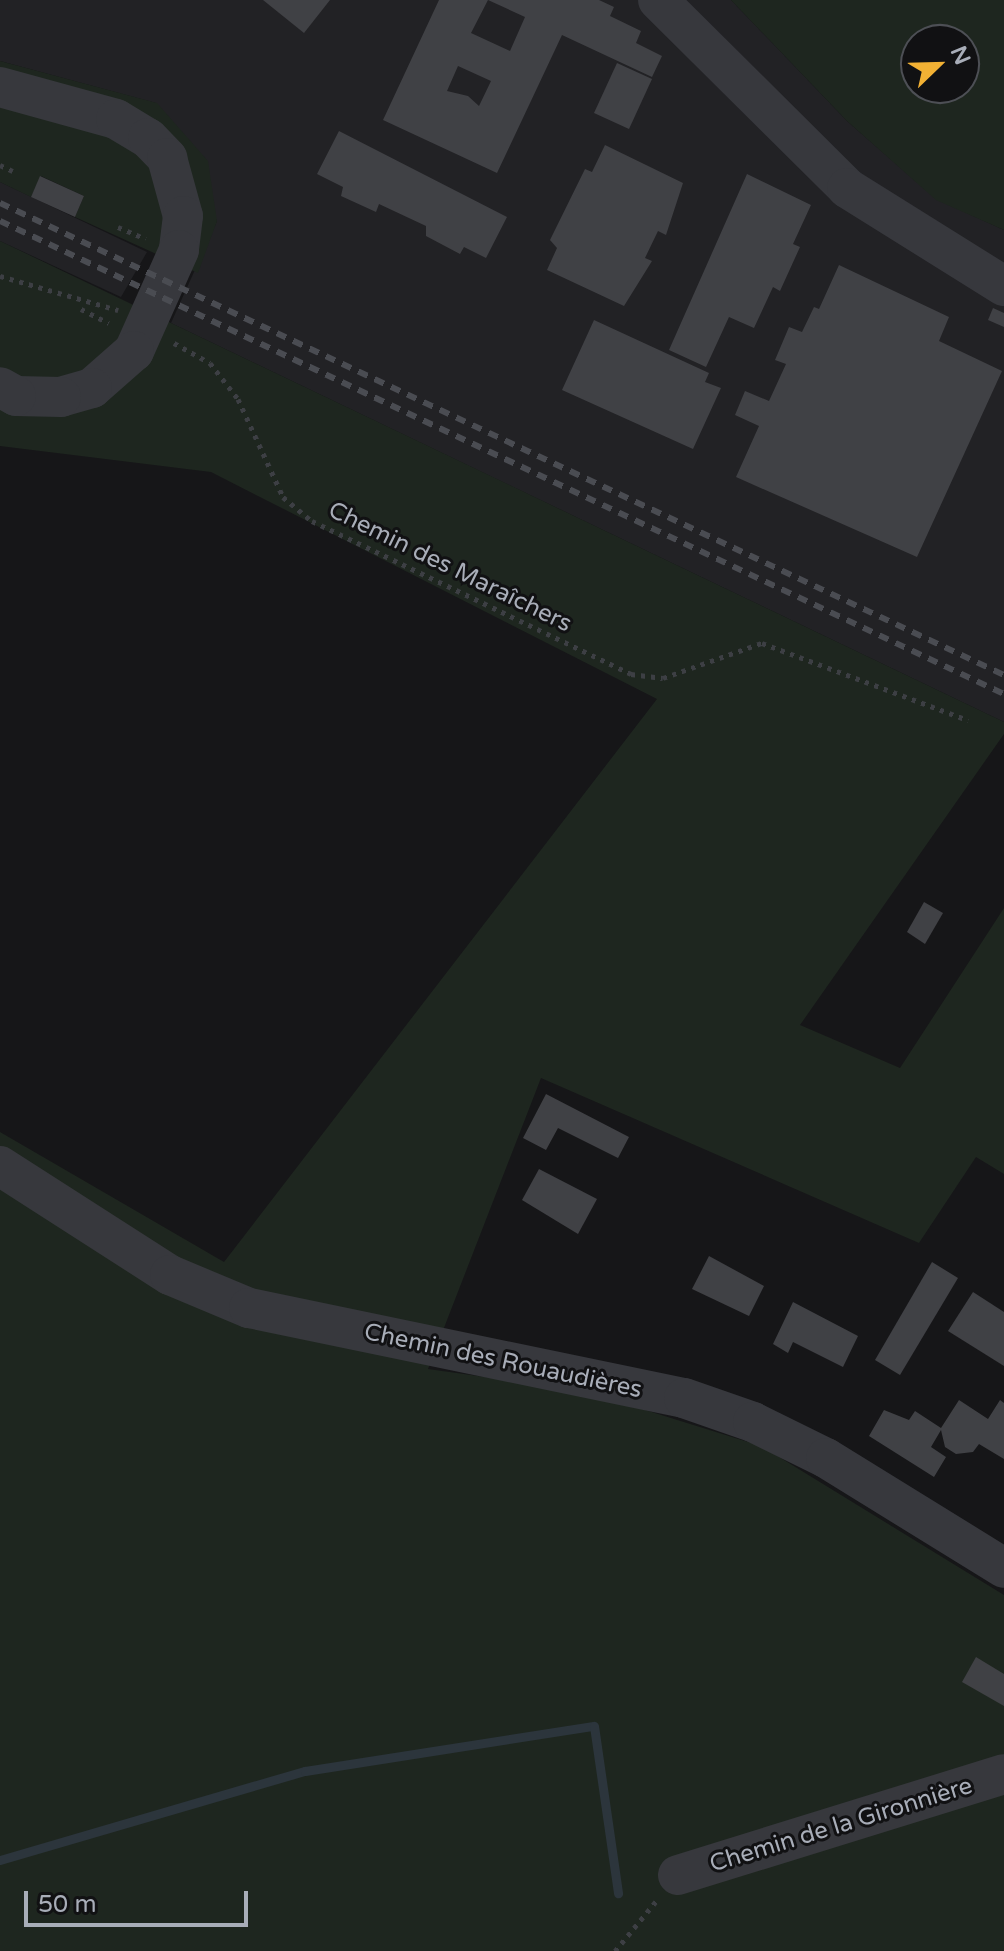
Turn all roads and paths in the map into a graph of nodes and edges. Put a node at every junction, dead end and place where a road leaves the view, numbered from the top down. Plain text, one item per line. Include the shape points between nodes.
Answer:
1 (658, 0) edge
2 (0, 87) edge
3 (0, 165) edge
4 (13, 171) dead end
5 (0, 276) edge
6 (1004, 286) edge
7 (142, 333) junction
8 (0, 387) edge
9 (968, 720) dead end
10 (0, 1166) edge
11 (1004, 1568) edge
12 (1004, 1774) edge
13 (678, 1875) joint
14 (615, 1951) edge

1 - 6 street via 847,188
2 - 7 street via 116,119 148,138 167,158 183,216 179,250
3 - 4 path
5 - 7 path, Chemin des Maraîchers
7 - 8 street via 92,388 61,397 16,396
7 - 9 path, Chemin des Maraîchers via 210,363 238,399 283,497 312,521 631,674 663,678 762,643
10 - 11 street, Chemin des Rouaudières via 170,1275 249,1308 684,1398 753,1422 826,1458
12 - 13 street, Chemin de la Gironnière
13 - 14 path

